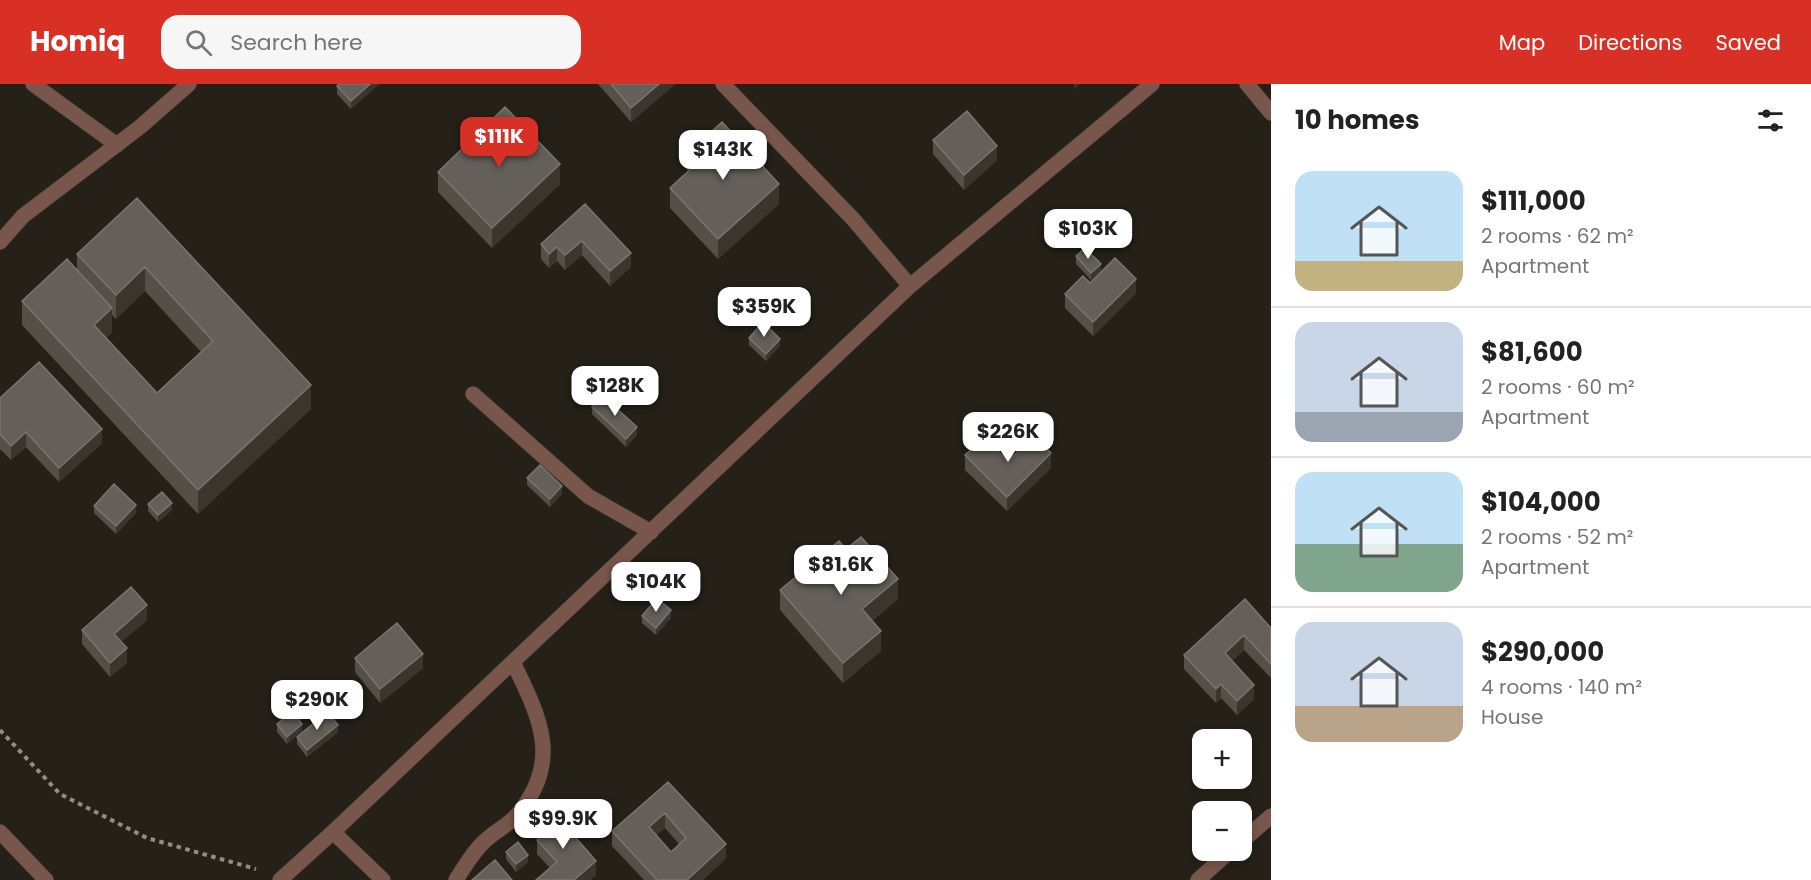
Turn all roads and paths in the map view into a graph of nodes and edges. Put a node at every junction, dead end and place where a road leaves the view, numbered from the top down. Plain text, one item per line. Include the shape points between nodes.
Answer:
1 (33, 84) edge
2 (189, 84) edge
3 (723, 84) edge
4 (1152, 84) edge
5 (1247, 84) edge
6 (1271, 113) edge
7 (117, 145) junction
8 (0, 242) edge
9 (910, 286) junction
10 (473, 394) dead end
11 (651, 532) junction
12 (513, 662) junction
13 (0, 730) edge
14 (1271, 816) edge
15 (0, 832) edge
16 (333, 832) junction
17 (1252, 832) edge
18 (1220, 861) edge
19 (281, 878) edge
20 (46, 880) edge
21 (383, 880) edge
22 (456, 880) edge
23 (1198, 880) edge

1 - 7 street
2 - 7 street
3 - 9 street via 853,219
4 - 9 street
5 - 6 street
7 - 8 street via 23,216
9 - 11 street
10 - 11 street via 588,496
11 - 12 street
12 - 16 street
12 - 22 street via 536,709 545,743 543,768 515,816 485,841
13 - 19 path via 60,794 147,838
14 - 17 street
15 - 20 street
16 - 19 street
16 - 21 street
18 - 23 street

